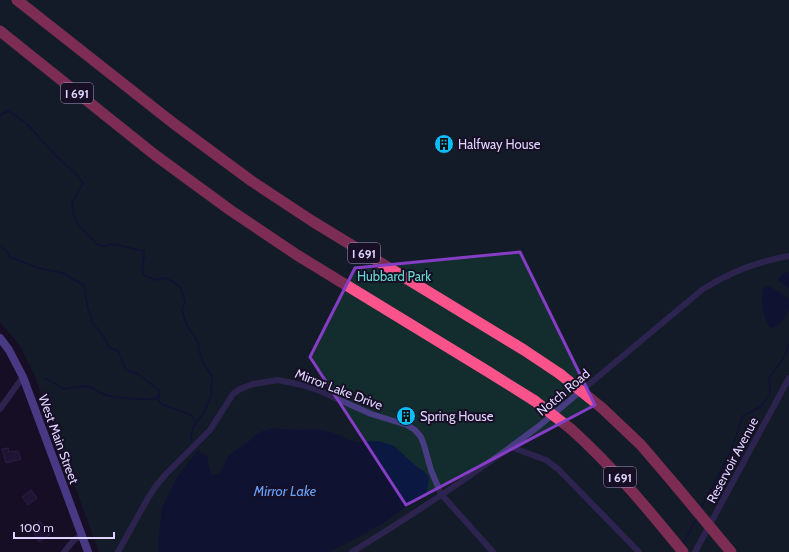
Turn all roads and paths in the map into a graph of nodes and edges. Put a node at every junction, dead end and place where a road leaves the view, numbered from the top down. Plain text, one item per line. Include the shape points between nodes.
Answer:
1 (17, 0) edge
2 (0, 31) edge
3 (789, 256) edge
4 (0, 338) edge
5 (23, 376) junction
6 (789, 378) edge
7 (0, 409) edge
8 (511, 447) junction
9 (441, 494) junction
10 (82, 535) junction
11 (64, 552) edge
12 (88, 552) edge
13 (118, 552) edge
14 (352, 552) edge
15 (493, 552) edge
16 (639, 552) edge
17 (683, 552) edge
18 (695, 552) edge
19 (731, 552) edge

1 - 19 highway, I 691, bridge via 253,182 560,374 602,408 641,445
2 - 17 highway, I 691, bridge via 161,160 230,210 535,401 571,429 616,472
3 - 8 street, Notch Road via 740,270 714,282
4 - 5 main road, West Main Street
5 - 7 street
5 - 10 main road, West Main Street
6 - 18 street, Reservoir Avenue
8 - 9 street, Notch Road
8 - 16 street via 546,460 558,469
9 - 13 street, Mirror Lake Drive via 421,437 407,425 371,414 302,385 278,380 253,384 233,394 206,433 156,486
9 - 14 street, Notch Road
9 - 15 street, Mirror Lake Drive
10 - 11 street
10 - 12 main road, West Main Street

